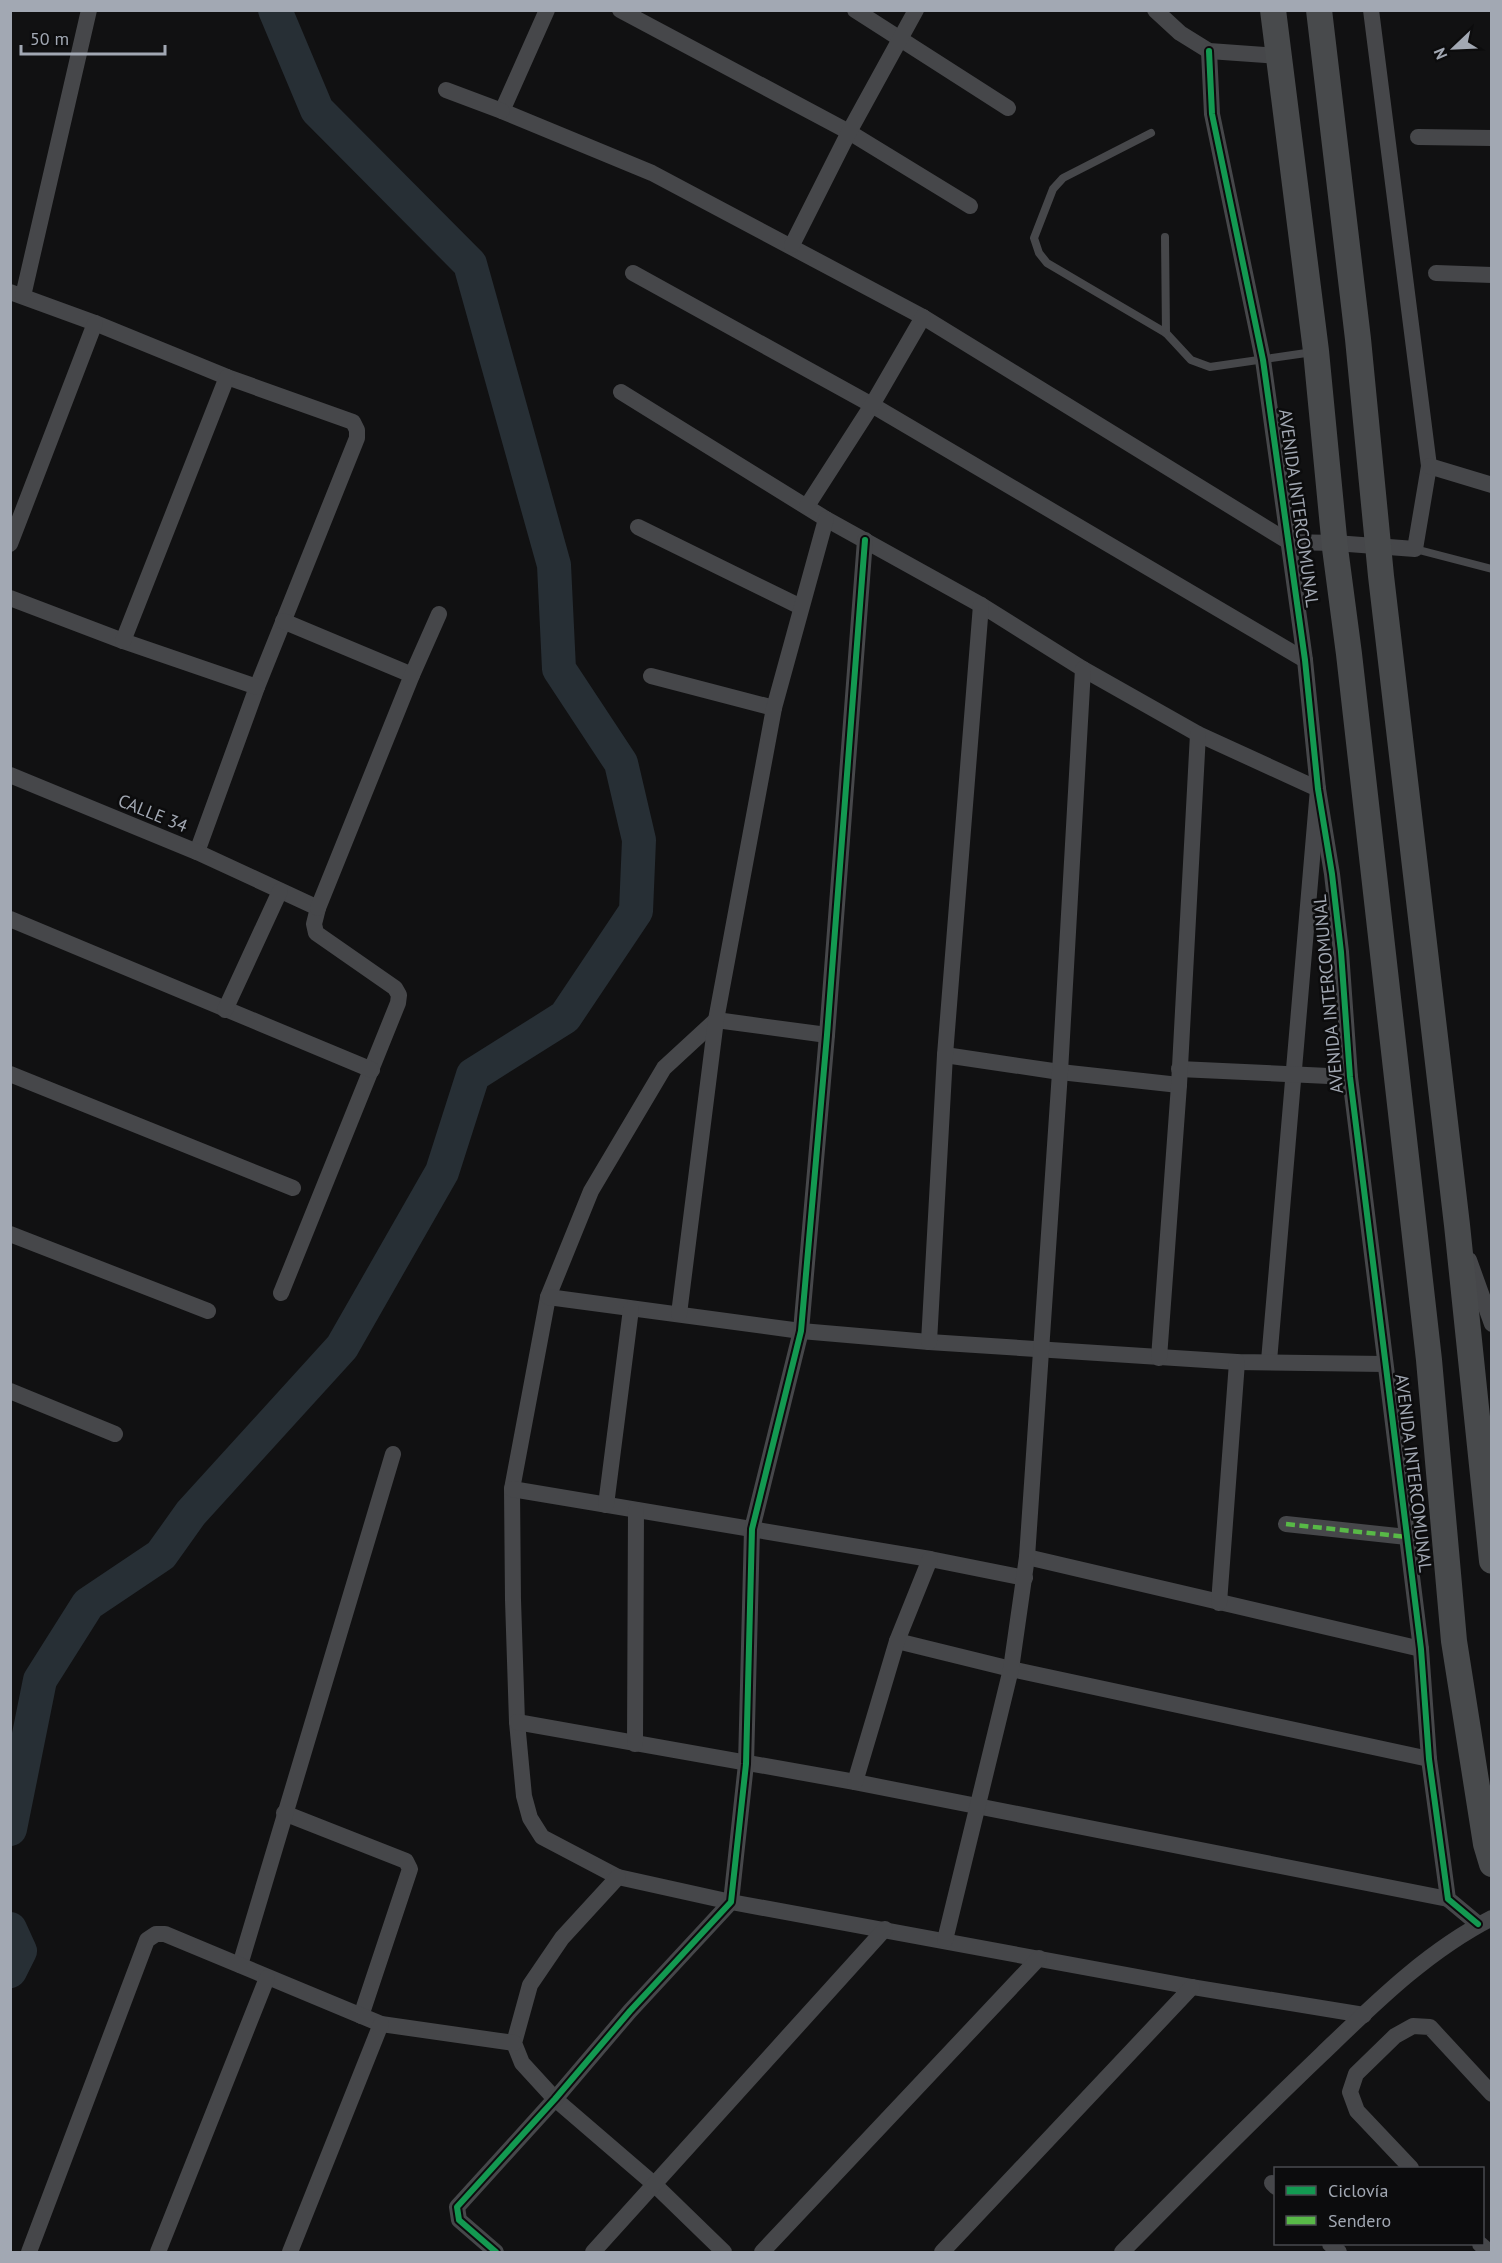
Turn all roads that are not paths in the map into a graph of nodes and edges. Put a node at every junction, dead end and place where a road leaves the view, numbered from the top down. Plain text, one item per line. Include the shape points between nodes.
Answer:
1 (89, 10) edge
2 (547, 10) edge
3 (620, 10) edge
4 (855, 10) edge
5 (916, 10) edge
6 (1155, 10) edge
7 (1273, 10) edge
8 (1319, 10) edge
9 (1371, 10) edge
10 (900, 38) junction
11 (1209, 51) junction
12 (1278, 56) junction
13 (446, 90) dead end
14 (1008, 108) dead end
15 (502, 111) junction
16 (849, 132) junction
17 (1150, 133) dead end
18 (1418, 137) dead end
19 (1491, 138) edge
20 (970, 206) dead end
21 (1165, 237) dead end
22 (792, 245) junction
23 (633, 273) dead end
24 (1436, 273) dead end
25 (1491, 275) edge
26 (17, 294) edge
27 (923, 317) junction
28 (95, 323) junction
29 (1166, 333) junction
30 (1316, 351) junction
31 (1263, 360) junction
32 (227, 377) junction
33 (621, 392) dead end
34 (872, 405) junction
35 (1429, 466) junction
36 (1491, 485) edge
37 (807, 506) junction
38 (826, 519) junction
39 (638, 527) dead end
40 (866, 540) junction
41 (1289, 542) junction
42 (1335, 543) junction
43 (10, 544) edge
44 (1379, 546) junction
45 (1415, 549) junction
46 (1491, 569) edge
47 (10, 598) edge
48 (981, 605) junction
49 (801, 607) junction
50 (439, 614) dead end
51 (283, 621) junction
52 (123, 641) junction
53 (1305, 660) junction
54 (1083, 669) junction
55 (412, 675) junction
56 (651, 676) dead end
57 (257, 687) junction
58 (774, 708) junction
59 (1198, 734) junction
60 (10, 775) edge
61 (1318, 789) junction
62 (197, 852) junction
63 (280, 891) junction
64 (318, 908) junction
65 (12, 923) edge
66 (225, 1010) junction
67 (716, 1020) junction
68 (827, 1035) junction
69 (945, 1056) junction
70 (372, 1070) junction
71 (1060, 1072) junction
72 (10, 1074) edge
73 (1292, 1075) junction
74 (1179, 1077) junction
75 (1350, 1077) junction
76 (293, 1188) dead end
77 (1457, 1225) junction
78 (10, 1234) edge
79 (280, 1293) dead end
80 (549, 1297) junction
81 (631, 1309) junction
82 (208, 1311) dead end
83 (679, 1314) junction
84 (1491, 1324) edge
85 (801, 1331) junction
86 (929, 1342) junction
87 (1041, 1350) junction
88 (1159, 1358) junction
89 (1269, 1361) junction
90 (1237, 1362) junction
91 (1385, 1364) junction
92 (10, 1391) edge
93 (115, 1434) dead end
94 (393, 1454) dead end
95 (512, 1489) junction
96 (606, 1504) junction
97 (636, 1510) junction
98 (1286, 1524) dead end
99 (752, 1529) junction
100 (1407, 1537) junction
101 (1028, 1557) junction
102 (930, 1559) junction
103 (1491, 1561) edge
104 (1024, 1578) junction
105 (1219, 1603) junction
106 (897, 1641) junction
107 (1421, 1649) junction
108 (1011, 1669) junction
109 (517, 1722) junction
110 (635, 1744) junction
111 (1429, 1759) junction
112 (746, 1764) junction
113 (855, 1782) junction
114 (976, 1807) junction
115 (284, 1813) junction
116 (1491, 1864) edge
117 (618, 1876) junction
118 (1448, 1899) junction
119 (731, 1902) junction
120 (1485, 1921) edge
121 (885, 1929) junction
122 (945, 1940) junction
123 (1039, 1958) junction
124 (240, 1965) junction
125 (267, 1978) junction
126 (1192, 1987) junction
127 (1364, 2015) junction
128 (361, 2016) junction
129 (381, 2024) junction
130 (514, 2043) junction
131 (1491, 2094) edge
132 (555, 2099) junction
133 (1409, 2167) edge
134 (655, 2185) junction
135 (29, 2253) edge
136 (158, 2253) edge
137 (290, 2253) edge
138 (496, 2253) edge
139 (593, 2253) edge
140 (724, 2253) edge
141 (762, 2253) edge
142 (942, 2253) edge
143 (1122, 2253) edge

1 - 26 street
2 - 15 street
3 - 16 street
4 - 10 street
5 - 10 street
6 - 11 street via 1180,33
7 - 12 main road, AVENIDA INTERCOMUNAL
8 - 44 main road
9 - 35 street
10 - 14 street
10 - 16 street
11 - 12 street
11 - 31 street, AVENIDA INTERCOMUNAL via 1212,114
12 - 30 main road, AVENIDA INTERCOMUNAL
13 - 15 street
15 - 22 street via 652,172
16 - 20 street
16 - 22 street
17 - 29 lane via 1063,178 1053,189 1034,238 1047,263
18 - 19 street
21 - 29 lane
22 - 27 street
23 - 34 street
24 - 25 street
26 - 28 street
27 - 34 street
27 - 41 street
28 - 32 street
28 - 43 street
29 - 31 lane via 1191,360 1210,368
30 - 31 lane
30 - 42 main road, AVENIDA INTERCOMUNAL
31 - 41 street, AVENIDA INTERCOMUNAL
32 - 51 street via 353,422 357,430
32 - 52 street
33 - 37 street
34 - 37 street
34 - 53 street
35 - 36 street
35 - 45 street
37 - 38 street
38 - 40 street
38 - 49 street
39 - 49 street
40 - 48 street
40 - 68 street
41 - 42 street
41 - 53 street, AVENIDA INTERCOMUNAL
42 - 44 street
42 - 116 main road, AVENIDA INTERCOMUNAL via 1429,1360 1454,1641
44 - 45 street
44 - 77 main road
45 - 46 lane
47 - 52 street
48 - 54 street
48 - 69 street
49 - 58 street
50 - 55 street
51 - 55 street
51 - 57 street
52 - 57 street
53 - 61 street, AVENIDA INTERCOMUNAL
54 - 59 street
54 - 71 street
55 - 64 street
56 - 58 street
57 - 62 street
58 - 67 street
59 - 61 street
59 - 74 street
60 - 62 street, CALLE 34
61 - 73 street
61 - 75 street, AVENIDA INTERCOMUNAL via 1332,874
62 - 63 street, CALLE 34
63 - 64 street, CALLE 34
63 - 66 street
64 - 70 street via 316,933 395,988 399,995
65 - 66 street
66 - 70 street
67 - 68 street
67 - 80 street via 664,1068 591,1191
67 - 83 street
68 - 85 street
69 - 71 street
69 - 86 street
70 - 79 street
71 - 74 street
71 - 87 street
72 - 76 street
73 - 74 street
73 - 75 street
73 - 89 street
74 - 88 street
75 - 91 street, AVENIDA INTERCOMUNAL
77 - 84 street
77 - 103 main road
78 - 82 street
80 - 81 street
80 - 95 street
81 - 83 street
81 - 96 street
83 - 85 street
85 - 86 street
85 - 99 street
86 - 87 street
87 - 88 street
87 - 101 street
88 - 90 street
89 - 90 street
89 - 91 street
90 - 105 street
91 - 100 street, AVENIDA INTERCOMUNAL
92 - 93 street
94 - 115 street
95 - 96 street
95 - 109 street
96 - 97 street
97 - 99 street
97 - 110 street
98 - 100 street
99 - 102 street
99 - 112 street
100 - 107 street, AVENIDA INTERCOMUNAL
101 - 104 street
101 - 105 street
102 - 104 street
102 - 106 street
104 - 108 street
105 - 107 street
106 - 108 street
106 - 113 street
107 - 111 street, AVENIDA INTERCOMUNAL
108 - 111 street
108 - 114 street
109 - 110 street
109 - 117 street via 525,1796 530,1818 542,1837
110 - 112 street
111 - 118 street, AVENIDA INTERCOMUNAL
112 - 113 street
112 - 119 street
113 - 114 street
114 - 118 street
114 - 122 street
115 - 124 street
115 - 128 street via 406,1862 410,1869
117 - 119 street
117 - 130 street via 562,1938 530,1984
118 - 120 street
119 - 121 street
119 - 132 street
120 - 127 street via 1437,1950
121 - 122 street
121 - 134 street
122 - 123 street
123 - 126 street
123 - 141 street
124 - 125 street
124 - 135 street via 165,1934 147,1940
125 - 128 street
125 - 136 street
126 - 127 street
126 - 142 street
127 - 143 street via 1233,2139
128 - 129 street
129 - 130 street
129 - 137 street
130 - 132 street via 522,2063
131 - 133 street via 1430,2027 1413,2026 1395,2036 1356,2074 1350,2092 1357,2111
132 - 134 street
132 - 138 street via 457,2207 459,2220
134 - 139 street
134 - 140 street

